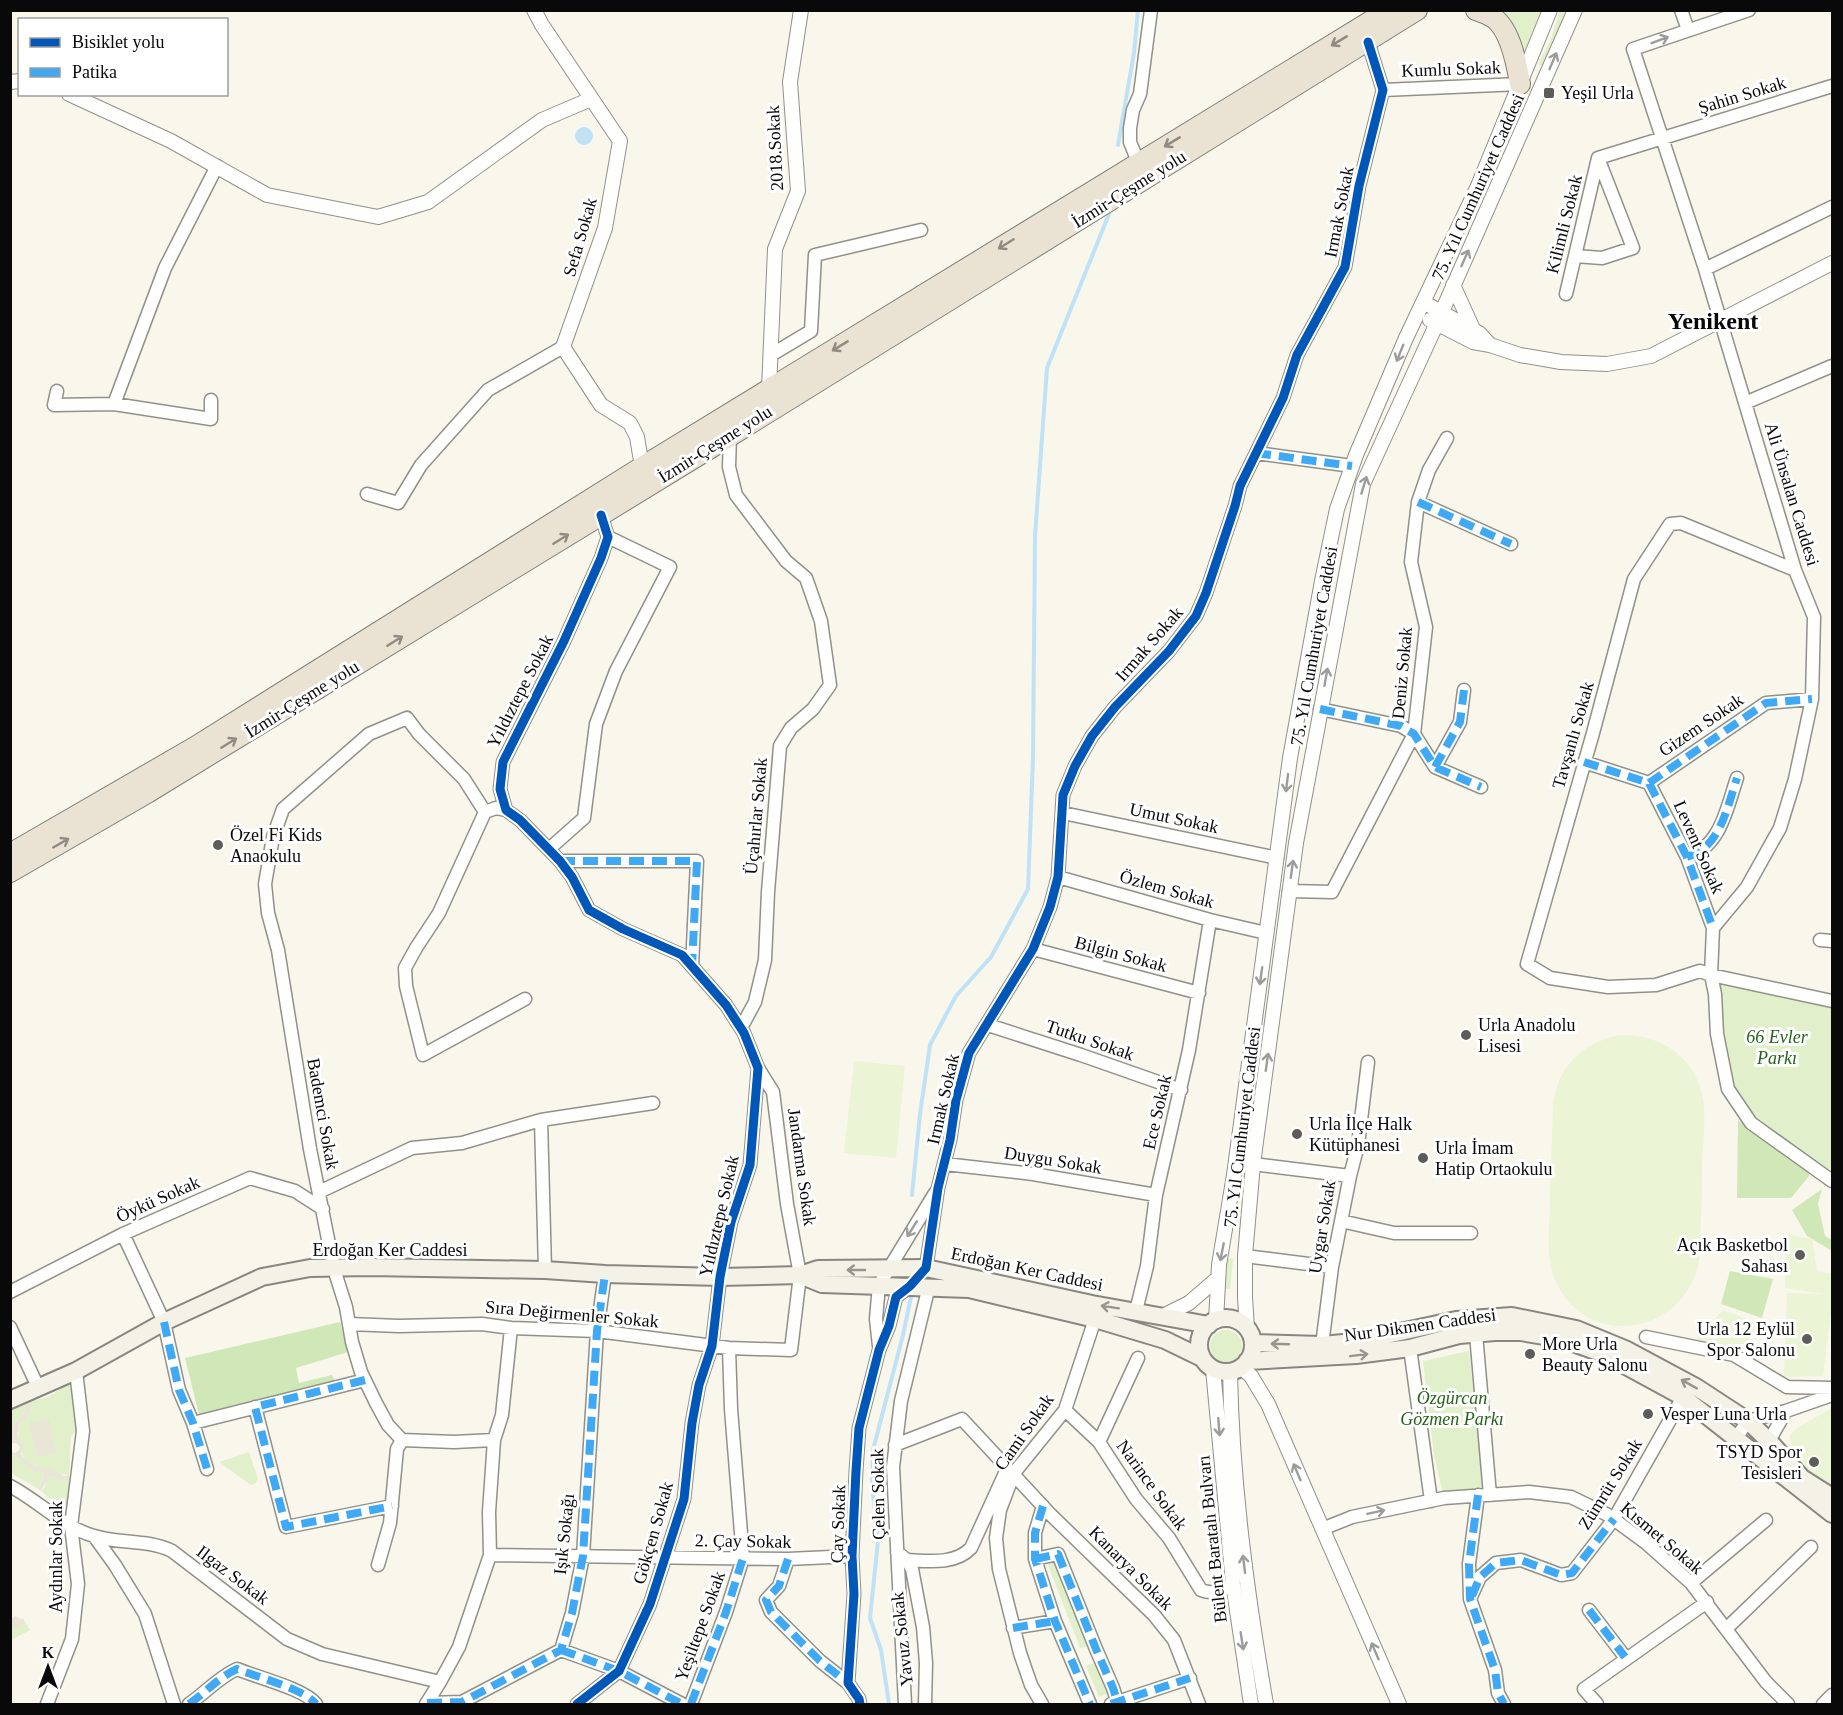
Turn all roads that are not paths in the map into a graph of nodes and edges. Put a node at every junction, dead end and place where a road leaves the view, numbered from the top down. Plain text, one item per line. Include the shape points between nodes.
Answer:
1 (534, 10) edge
2 (801, 10) edge
3 (1151, 10) edge
4 (1389, 10) edge
5 (1417, 10) edge
6 (1476, 10) edge
7 (1550, 10) edge
8 (1575, 10) edge
9 (1681, 10) edge
10 (1749, 10) edge
11 (1688, 30) junction
12 (1368, 42) junction
13 (1520, 84) junction
14 (1833, 86) edge
15 (1383, 90) junction
16 (73, 96) edge
17 (591, 99) junction
18 (1663, 138) junction
19 (1598, 158) junction
20 (1138, 162) junction
21 (216, 166) junction
22 (1833, 207) edge
23 (921, 230) dead end
24 (1575, 256) junction
25 (1833, 263) edge
26 (1706, 268) junction
27 (1453, 285) junction
28 (1566, 294) dead end
29 (1420, 308) junction
30 (1439, 318) junction
31 (1720, 320) junction
32 (1474, 330) junction
33 (1490, 345) junction
34 (563, 347) junction
35 (771, 355) junction
36 (1833, 366) edge
37 (769, 389) junction
38 (57, 391) dead end
39 (211, 399) dead end
40 (1745, 403) junction
41 (114, 404) junction
42 (730, 436) junction
43 (1447, 438) dead end
44 (1256, 453) junction
45 (1352, 466) junction
46 (642, 467) junction
47 (367, 494) dead end
48 (1418, 502) junction
49 (601, 515) junction
50 (608, 537) junction
51 (1511, 544) dead end
52 (1796, 570) junction
53 (1464, 690) dead end
54 (1812, 699) junction
55 (1320, 709) junction
56 (1414, 734) junction
57 (1584, 762) junction
58 (1435, 767) junction
59 (1737, 778) dead end
60 (1649, 783) junction
61 (1481, 787) dead end
62 (506, 810) junction
63 (485, 812) junction
64 (1063, 813) junction
65 (549, 849) junction
66 (10, 854) edge
67 (1687, 857) junction
68 (1277, 858) junction
69 (560, 861) junction
70 (10, 872) edge
71 (1058, 877) junction
72 (1289, 891) junction
73 (1210, 920) junction
74 (1713, 928) junction
75 (1266, 933) junction
76 (1033, 949) junction
77 (692, 966) junction
78 (1711, 975) junction
79 (1199, 993) junction
80 (525, 999) dead end
81 (1833, 1001) edge
82 (988, 1025) junction
83 (741, 1028) junction
84 (1368, 1062) dead end
85 (758, 1068) junction
86 (1181, 1090) junction
87 (653, 1103) dead end
88 (541, 1120) junction
89 (945, 1164) junction
90 (1253, 1164) junction
91 (1350, 1176) junction
92 (1833, 1181) edge
93 (938, 1188) junction
94 (319, 1192) junction
95 (1156, 1195) junction
96 (323, 1209) junction
97 (1341, 1221) junction
98 (1471, 1233) dead end
99 (123, 1234) junction
100 (1245, 1256) junction
101 (1332, 1267) junction
102 (926, 1268) junction
103 (334, 1269) junction
104 (545, 1270) junction
105 (887, 1270) junction
106 (605, 1274) junction
107 (800, 1275) junction
108 (720, 1277) junction
109 (1218, 1278) junction
110 (879, 1285) junction
111 (910, 1286) junction
112 (929, 1286) junction
113 (10, 1292) edge
114 (1136, 1311) junction
115 (1163, 1316) junction
116 (1095, 1319) junction
117 (164, 1322) junction
118 (1213, 1323) junction
119 (349, 1324) junction
120 (10, 1327) edge
121 (511, 1328) junction
122 (597, 1331) junction
123 (1476, 1334) junction
124 (1250, 1336) junction
125 (1646, 1337) dead end
126 (1322, 1345) junction
127 (712, 1346) junction
128 (1410, 1347) junction
129 (729, 1348) junction
130 (791, 1350) joint
131 (879, 1350) junction
132 (1138, 1358) dead end
133 (1208, 1363) junction
134 (1239, 1367) junction
135 (76, 1371) junction
136 (365, 1380) junction
137 (38, 1387) junction
138 (1833, 1388) edge
139 (1833, 1395) edge
140 (1683, 1397) junction
141 (10, 1400) edge
142 (255, 1407) junction
143 (1065, 1410) junction
144 (1786, 1411) junction
145 (1748, 1421) junction
146 (193, 1423) junction
147 (1736, 1438) junction
148 (402, 1440) junction
149 (494, 1440) junction
150 (1769, 1441) junction
151 (1099, 1442) junction
152 (895, 1445) junction
153 (1758, 1455) junction
154 (207, 1468) dead end
155 (1011, 1470) junction
156 (10, 1486) edge
157 (1484, 1495) junction
158 (1833, 1497) edge
159 (1431, 1501) junction
160 (392, 1506) junction
161 (1043, 1506) junction
162 (1833, 1514) edge
163 (1614, 1519) junction
164 (1766, 1520) dead end
165 (71, 1526) junction
166 (1322, 1529) junction
167 (94, 1536) junction
168 (1811, 1547) dead end
169 (489, 1555) junction
170 (583, 1556) junction
171 (666, 1556) junction
172 (852, 1556) junction
173 (743, 1558) junction
174 (788, 1559) junction
175 (1035, 1559) junction
176 (905, 1561) junction
177 (378, 1565) dead end
178 (1691, 1583) junction
179 (1233, 1584) junction
180 (1470, 1599) junction
181 (1707, 1602) junction
182 (1589, 1610) dead end
183 (1055, 1621) junction
184 (1013, 1628) junction
185 (1726, 1629) junction
186 (561, 1650) junction
187 (1626, 1657) junction
188 (619, 1671) junction
189 (1190, 1678) junction
190 (440, 1682) junction
191 (848, 1683) junction
192 (1833, 1695) edge
193 (859, 1702) edge
194 (426, 1703) edge
195 (47, 1704) edge
196 (174, 1704) edge
197 (189, 1704) edge
198 (316, 1704) edge
199 (577, 1704) edge
200 (682, 1704) edge
201 (691, 1704) edge
202 (905, 1704) edge
203 (925, 1704) edge
204 (1042, 1704) edge
205 (1090, 1704) edge
206 (1115, 1704) edge
207 (1199, 1704) edge
208 (1251, 1704) edge
209 (1266, 1704) edge
210 (1399, 1704) edge
211 (1504, 1704) edge
212 (1597, 1704) edge
213 (1788, 1704) edge
214 (1823, 1704) edge

1 - 17 street, Sefa Sokak
2 - 35 street, 2018.Sokak via 790,82 798,191 775,249
3 - 20 street via 1140,94 1130,128
4 -> 20 highway, İzmir-Çeşme yolu
5 - 12 highway, İzmir-Çeşme yolu
6 - 13 highway via 1495,19 1503,31 1515,56
7 - 13 street, 75. Yıl Cumhuriyet Caddesi
27 -> 8 street, 75. Yıl Cumhuriyet Caddesi
9 - 11 street
10 - 11 street
18 -> 11 street, Ali Ünsalan Caddesi via 1633,50
12 - 15 street
12 - 42 highway, İzmir-Çeşme yolu
13 - 15 street, Kumlu Sokak
13 - 29 street, 75. Yıl Cumhuriyet Caddesi via 1478,186
14 - 18 street, Şahin Sokak
15 - 44 street, Irmak Sokak via 1359,186 1345,267 1297,355 1283,398
16 - 21 street
17 - 21 street via 542,120 428,202 378,217 267,195
17 - 34 street, Sefa Sokak via 620,141 605,228
18 - 19 street, Kilimli Sokak
18 - 26 street, Ali Ünsalan Caddesi
19 - 24 street, Kilimli Sokak
19 - 24 street via 1633,248 1602,258
20 -> 37 highway, İzmir-Çeşme yolu
21 - 41 street via 165,268
22 - 26 street
23 - 35 street via 815,255 811,331
24 - 28 street, Kilimli Sokak
25 - 31 street
26 - 31 street, Ali Ünsalan Caddesi
27 - 30 street, 75. Yıl Cumhuriyet Caddesi
27 - 32 street
29 - 30 street
29 -> 45 street, 75. Yıl Cumhuriyet Caddesi
30 - 32 street
30 - 33 street via 1473,342
55 -> 30 street, 75. Yıl Cumhuriyet Caddesi via 1363,484
31 - 33 street via 1651,356 1607,364 1561,362
31 - 40 street, Ali Ünsalan Caddesi
32 - 33 street
34 - 46 street via 601,405 630,423 638,437
34 - 47 street via 488,390 421,465 398,503
35 - 37 street, 2018.Sokak
36 - 40 street
37 - 46 highway, İzmir-Çeşme yolu
38 - 41 street via 54,405
39 - 41 street via 211,419
40 - 52 street, Ali Ünsalan Caddesi
42 - 49 highway, İzmir-Çeşme yolu
42 - 83 street, Üçahırlar Sokak via 729,467 736,495 786,561 806,578 821,621 830,685 780,746 765,960 755,1002
43 - 48 street, Deniz Sokak via 1428,470
44 - 45 street
44 - 64 street, Irmak Sokak via 1240,486 1196,616 1092,736 1063,795
45 -> 68 street, 75. Yıl Cumhuriyet Caddesi via 1337,509 1322,581 1290,758
46 - 66 highway, İzmir-Çeşme yolu via 195,747
48 - 51 street
48 - 56 street, Deniz Sokak via 1411,562 1426,627
49 - 50 street
70 -> 49 highway, İzmir-Çeşme yolu via 147,793
50 - 62 street, Yıldıztepe Sokak via 564,640 502,762 500,789
50 - 65 street via 670,567 616,671 596,724 584,818
52 - 54 street, Ali Ünsalan Caddesi via 1814,617
52 - 57 street, Tavşanlı Sokak via 1676,523 1634,579
53 - 58 street via 1460,722
54 - 60 street, Gizem Sokak via 1766,703
54 - 74 street, Ali Ünsalan Caddesi via 1780,828 1747,886
55 - 56 street via 1401,726
72 -> 55 street, 75. Yıl Cumhuriyet Caddesi
56 - 58 street
56 - 72 street, Deniz Sokak via 1332,892
57 - 60 street
57 - 78 street, Tavşanlı Sokak via 1527,964 1550,978 1608,987 1656,985 1700,971
58 - 61 street
59 - 67 street via 1716,836 1698,854
60 - 67 street, Levent Sokak
62 - 63 street
62 - 65 street, Yıldıztepe Sokak
63 - 80 street via 439,913 405,968 423,1055
63 - 94 street, Bademci Sokak via 464,779 407,718 369,734 283,809 273,837 265,884
64 - 68 street, Umut Sokak
64 - 71 street, Irmak Sokak
65 - 69 street, Yıldıztepe Sokak
67 - 74 street, Levent Sokak
68 - 75 street, 75. Yıl Cumhuriyet Caddesi
69 - 77 street, Yıldıztepe Sokak via 589,910 682,955
69 - 77 street via 697,861
71 - 73 street, Özlem Sokak
71 - 76 street, Irmak Sokak
90 -> 72 street, 75. Yıl Cumhuriyet Caddesi
73 - 75 street, Özlem Sokak
73 - 79 street, Ece Sokak
74 - 78 street
75 -> 109 street, 75. Yıl Cumhuriyet Caddesi
76 - 79 street, Bilgin Sokak
76 - 82 street, Irmak Sokak
77 - 83 street, Yıldıztepe Sokak
78 - 81 street
78 - 92 street via 1728,1089 1751,1123
79 - 86 street, Ece Sokak
82 - 86 street, Tutku Sokak
82 - 89 street, Irmak Sokak via 969,1053
83 - 85 street, Yıldıztepe Sokak
84 - 91 street via 1358,1145
85 - 107 street, Jandarma Sokak via 773,1092
85 - 108 street, Yıldıztepe Sokak via 750,1165 731,1222
86 - 95 street, Ece Sokak
87 - 88 street
88 - 94 street via 462,1143 412,1148
88 - 104 street
89 - 93 street, Irmak Sokak
89 - 95 street, Duygu Sokak
90 - 91 street, Uygar Sokak
90 - 100 street, 75. Yıl Cumhuriyet Caddesi
91 - 97 street, Uygar Sokak
93 - 102 street
93 -> 105 street
94 - 96 street, Bademci Sokak
95 - 114 street, Ece Sokak via 1147,1266
96 - 99 street, Öykü Sokak via 295,1191 250,1178
96 - 103 street, Bademci Sokak
97 - 98 street via 1394,1233
97 - 101 street, Uygar Sokak
99 - 113 street, Öykü Sokak
99 - 117 street
100 - 101 street
100 - 124 street, 75. Yıl Cumhuriyet Caddesi
101 - 126 street, Uygar Sokak
102 - 105 main road, Erdoğan Ker Caddesi
102 - 111 street
114 -> 102 main road, Erdoğan Ker Caddesi
103 - 104 main road, Erdoğan Ker Caddesi
103 - 117 main road, Erdoğan Ker Caddesi via 310,1268 262,1277
103 - 119 street, Bademci Sokak
104 - 106 main road, Erdoğan Ker Caddesi
105 -> 107 main road, Erdoğan Ker Caddesi via 819,1269
105 - 110 street
106 - 108 main road, Erdoğan Ker Caddesi
106 - 122 street, Işık Sokağı
107 - 108 main road, Erdoğan Ker Caddesi
107 - 110 main road, Erdoğan Ker Caddesi via 822,1284
107 - 130 street, Jandarma Sokak
108 - 127 street, Yıldıztepe Sokak
109 - 115 street via 1189,1303
109 - 118 street, 75. Yıl Cumhuriyet Caddesi
110 - 111 main road, Erdoğan Ker Caddesi
110 - 131 street
111 - 112 main road, Erdoğan Ker Caddesi
111 - 131 street via 897,1297
112 - 116 main road, Erdoğan Ker Caddesi via 969,1289
112 - 152 street, Çelen Sokak via 901,1401
114 - 115 main road, Erdoğan Ker Caddesi
115 - 118 main road, Erdoğan Ker Caddesi
116 - 133 main road, Erdoğan Ker Caddesi via 1165,1340
116 - 143 street, Cami Sokak
117 - 135 main road, Erdoğan Ker Caddesi
117 - 146 street via 179,1389
118 - 124 main road via 1233,1320
118 - 133 main road via 1200,1340
119 - 121 street, Sıra Değirmenler Sokak via 482,1324
119 - 136 street, Bademci Sokak
120 - 137 street
121 - 122 street, Sıra Değirmenler Sokak
121 - 149 street via 502,1415
122 - 127 street, Sıra Değirmenler Sokak
122 - 170 street, Işık Sokağı
123 - 128 main road, Nur Dikmen Caddesi
123 - 140 main road, Nur Dikmen Caddesi via 1521,1332 1562,1340 1604,1354
123 - 157 street
126 -> 124 main road, Nur Dikmen Caddesi
124 - 134 main road via 1252,1351
125 - 138 street via 1734,1355 1787,1387
145 -> 126 main road, Nur Dikmen Caddesi via 1696,1387 1627,1350 1576,1329 1512,1316 1456,1320
127 - 129 street, Sıra Değirmenler Sokak
127 - 171 street, Gökçen Sokak via 692,1423 684,1499
134 -> 128 main road, Nur Dikmen Caddesi
128 - 159 street
129 - 130 street, Sıra Değirmenler Sokak
129 - 173 street
131 - 172 street, Çay Sokak via 859,1428
132 - 151 street
133 - 134 main road
133 -> 179 street, Bülent Baratalı Bulvarı
166 -> 134 street via 1268,1404 1251,1376
209 -> 134 street, Bülent Baratalı Bulvarı via 1239,1529 1230,1416
135 - 137 main road, Erdoğan Ker Caddesi
135 - 165 street, Aydınlar Sokak via 82,1431
136 - 142 street
136 - 148 street, Bademci Sokak via 388,1425
137 - 141 main road, Erdoğan Ker Caddesi
139 - 144 street
140 - 147 main road, Nur Dikmen Caddesi
140 - 163 street, Zümrüt Sokak
142 - 146 street
142 - 160 street via 286,1527
143 - 151 street, Narince Sokak
143 - 155 street, Cami Sokak
144 - 145 street
144 - 150 street
145 - 147 street
145 - 150 main road, Nur Dikmen Caddesi
146 - 154 street
147 - 153 main road, Nur Dikmen Caddesi
148 - 149 street
148 - 160 street via 397,1449
149 - 169 street
150 - 153 street
150 - 158 main road, Nur Dikmen Caddesi via 1802,1478
151 - 179 street, Narince Sokak via 1136,1499 1169,1538 1201,1590 1213,1593
152 - 155 street, Kanarya Sokak via 962,1419
152 - 176 street, Çelen Sokak via 893,1467
153 - 162 main road, Nur Dikmen Caddesi
155 - 161 street, Kanarya Sokak
155 - 176 street via 967,1552 946,1560
155 - 184 street, Cami Sokak via 996,1538
156 - 165 street, Ilgaz Sokak
157 - 159 street, Kısmet Sokak
157 - 163 street, Kısmet Sokak via 1529,1492 1571,1497
157 - 180 street via 1469,1564
166 -> 159 street, Kısmet Sokak via 1352,1517
160 - 177 street
161 - 175 street via 1035,1533
161 - 189 street, Kanarya Sokak via 1154,1615 1174,1640
163 - 178 street, Kısmet Sokak
163 - 180 street, Zümrüt Sokak via 1572,1573 1561,1575 1521,1560 1496,1563 1480,1577
164 - 178 street
165 - 167 street, Ilgaz Sokak
165 - 195 street, Aydınlar Sokak via 78,1584 72,1639
210 -> 166 street
167 - 190 street, Ilgaz Sokak via 172,1551 287,1639 331,1656
167 - 196 street via 145,1614
168 - 185 street
169 - 170 street, 2. Çay Sokak
169 - 190 street via 459,1647
170 - 171 street, 2. Çay Sokak
170 - 186 street, Işık Sokağı
171 - 173 street, 2. Çay Sokak
171 - 188 street, Gökçen Sokak via 650,1604
172 - 174 street, 2. Çay Sokak
172 - 191 street, Çay Sokak via 854,1594
173 - 174 street, 2. Çay Sokak
173 - 201 street, Yeşiltepe Sokak
174 - 191 street via 779,1586 766,1600 771,1612
175 - 183 street
175 - 206 street via 1058,1554 1113,1688
176 - 202 street, Çelen Sokak
176 - 203 street, Yavuz Sokak via 923,1627
178 - 181 street, Kısmet Sokak
179 -> 208 street, Bülent Baratalı Bulvarı
180 - 211 street
181 - 185 street, Kısmet Sokak
181 - 187 street
182 - 187 street
183 - 184 street
183 - 205 street
184 - 204 street, Cami Sokak via 1031,1685
185 - 213 street, Kısmet Sokak
186 - 188 street
186 - 194 street via 462,1702
187 - 212 street via 1584,1689
188 - 199 street, Gökçen Sokak
188 - 200 street
189 - 206 street
189 - 207 street, Kanarya Sokak
190 - 194 street
191 - 193 street
192 - 214 street
197 - 198 street via 225,1674 237,1669 287,1687

